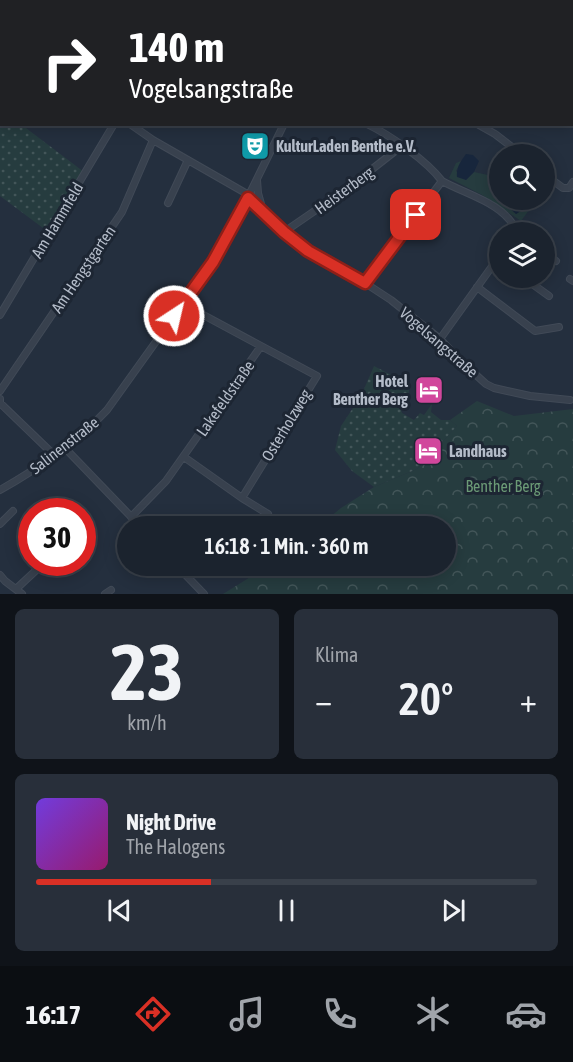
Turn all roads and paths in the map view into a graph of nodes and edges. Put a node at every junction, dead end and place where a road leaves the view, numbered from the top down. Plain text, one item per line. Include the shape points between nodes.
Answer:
1 (113, 126) edge
2 (133, 126) edge
3 (283, 126) edge
4 (371, 126) edge
5 (482, 126) edge
6 (153, 140) junction
7 (400, 144) junction
8 (508, 144) edge
9 (188, 160) junction
10 (257, 180) junction
11 (442, 181) junction
12 (555, 182) edge
13 (573, 182) edge
14 (248, 197) junction
15 (168, 203) dead end
16 (263, 212) junction
17 (512, 222) edge
18 (284, 232) junction
19 (489, 271) edge
20 (365, 283) junction
21 (477, 287) junction
22 (538, 288) edge
23 (549, 296) dead end
24 (183, 304) junction
25 (0, 315) edge
26 (559, 327) dead end
27 (440, 339) junction
28 (261, 346) junction
29 (0, 391) edge
30 (570, 400) dead end
31 (0, 402) edge
32 (64, 447) junction
33 (54, 455) junction
34 (184, 457) junction
35 (0, 490) edge
36 (242, 498) junction
37 (13, 511) dead end
38 (268, 514) dead end
39 (130, 516) edge
40 (132, 516) edge
41 (0, 524) edge
42 (0, 575) edge
43 (33, 576) edge
44 (187, 576) edge
45 (19, 592) edge
46 (204, 594) edge

1 - 25 street, Am Hammfeld
2 - 6 street, Vogelsangstraße
3 - 10 street, Salinenstraße
4 - 7 street
5 - 8 street
6 - 9 street, Vogelsangstraße
6 - 29 street, Am Hengstgarten via 122,213
7 - 11 street
7 - 18 street, Heisterberg via 348,188
9 - 14 street, Vogelsangstraße
9 - 15 street
10 - 14 street, Salinenstraße
10 - 16 street
11 - 17 street via 483,201
11 - 20 street
12 - 13 street via 569,188
14 - 16 street, Vogelsangstraße
14 - 24 street, Salinenstraße via 213,262
16 - 18 street, Vogelsangstraße
18 - 20 street, Vogelsangstraße via 308,251
19 - 21 street
20 - 27 street, Vogelsangstraße
21 - 26 street via 535,331
21 - 27 street
22 - 23 street
24 - 28 street, Lakefeldstraße
24 - 32 street, Salinenstraße via 107,410
27 - 30 street, Vogelsangstraße via 494,388
28 - 34 street, Lakefeldstraße
28 - 36 street, Osterholzweg via 317,376
31 - 33 street
32 - 33 street, Salinenstraße
32 - 39 street
33 - 35 street, Salinenstraße
34 - 36 street
34 - 40 street, Lakefeldstraße
36 - 38 street
37 - 41 street
42 - 45 street
43 - 45 street
44 - 46 street

